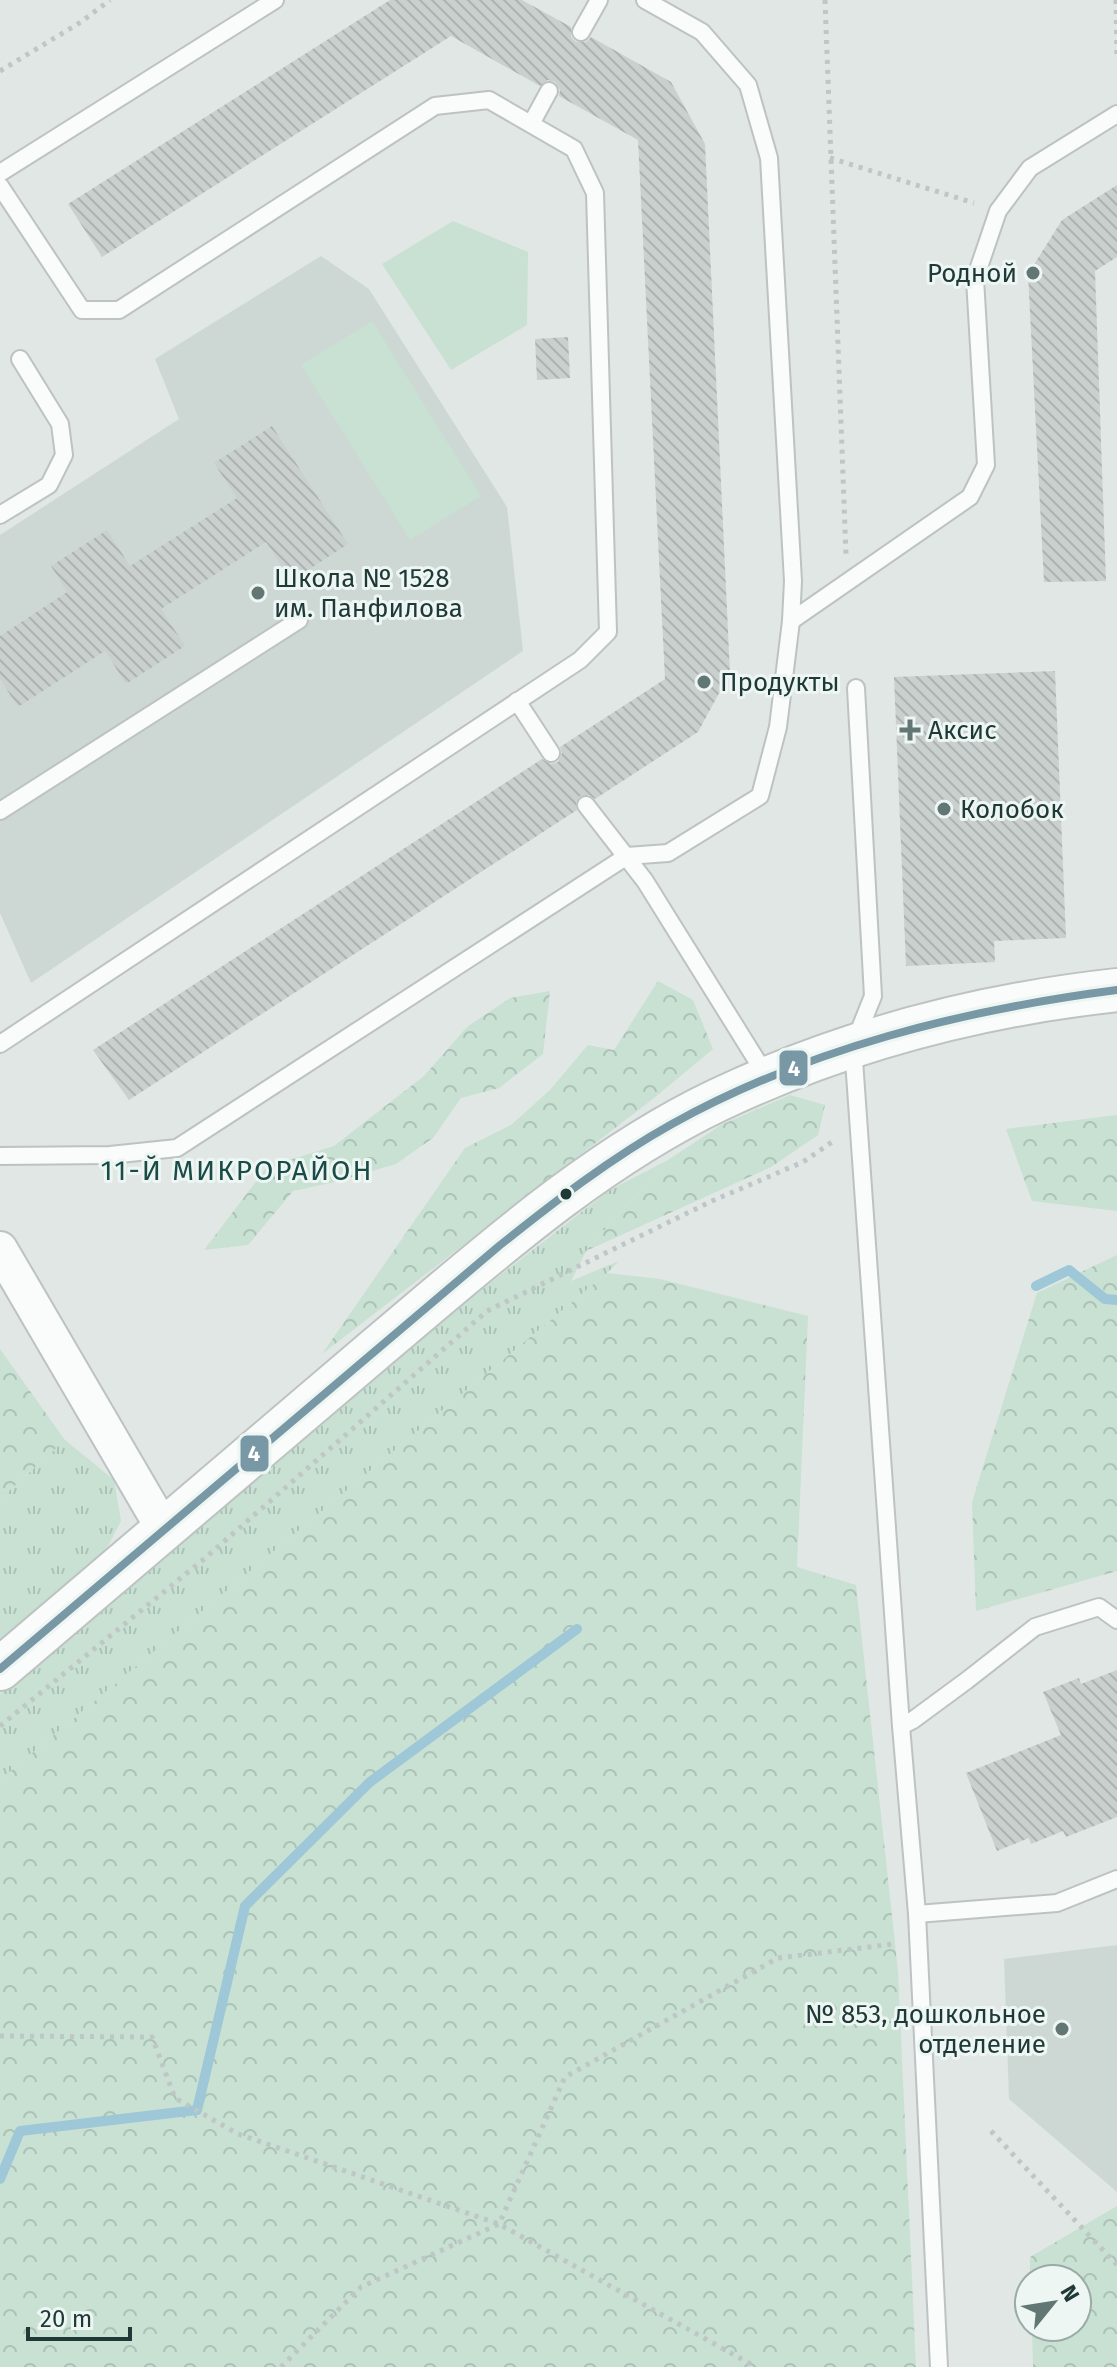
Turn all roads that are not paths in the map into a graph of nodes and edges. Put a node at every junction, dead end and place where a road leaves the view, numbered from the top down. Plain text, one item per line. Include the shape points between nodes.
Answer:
1 (275, 0) edge
2 (599, 0) edge
3 (645, 0) edge
4 (581, 32) dead end
5 (549, 91) dead end
6 (1117, 114) edge
7 (531, 124) junction
8 (0, 173) edge
9 (0, 186) edge
10 (20, 359) dead end
11 (0, 515) edge
12 (299, 620) dead end
13 (791, 621) junction
14 (856, 688) dead end
15 (517, 701) junction
16 (551, 753) dead end
17 (586, 805) dead end
18 (0, 811) edge
19 (627, 856) junction
20 (1117, 990) edge
21 (0, 1044) edge
22 (853, 1046) junction
23 (768, 1078) junction
24 (0, 1156) edge
25 (0, 1249) edge
26 (163, 1528) junction
27 (1117, 1620) edge
28 (0, 1669) edge
29 (901, 1726) junction
30 (1117, 1879) edge
31 (917, 1914) junction
32 (939, 2367) edge

1 - 8 lane
2 - 4 lane
3 - 13 lane via 702,32 748,85 769,158
5 - 7 lane
6 - 13 lane via 1030,168 998,211 975,279 986,465 970,497
7 - 9 lane via 489,100 435,106 119,310 82,310
7 - 15 lane via 574,149 595,193 608,632 580,660
10 - 11 lane via 60,424 64,455 49,485
12 - 18 lane
13 - 19 lane via 778,727 760,796 668,853
14 - 22 lane via 873,996
15 - 16 lane
15 - 21 lane
17 - 19 lane
19 - 23 lane
19 - 24 lane via 177,1148
20 - 22 street via 978,1013
22 - 23 street
22 - 29 lane
23 - 26 street via 661,1130 566,1194
25 - 26 street
26 - 28 street
27 - 29 lane via 1099,1607 1035,1627
29 - 31 lane
30 - 31 lane via 1057,1903
31 - 32 lane

